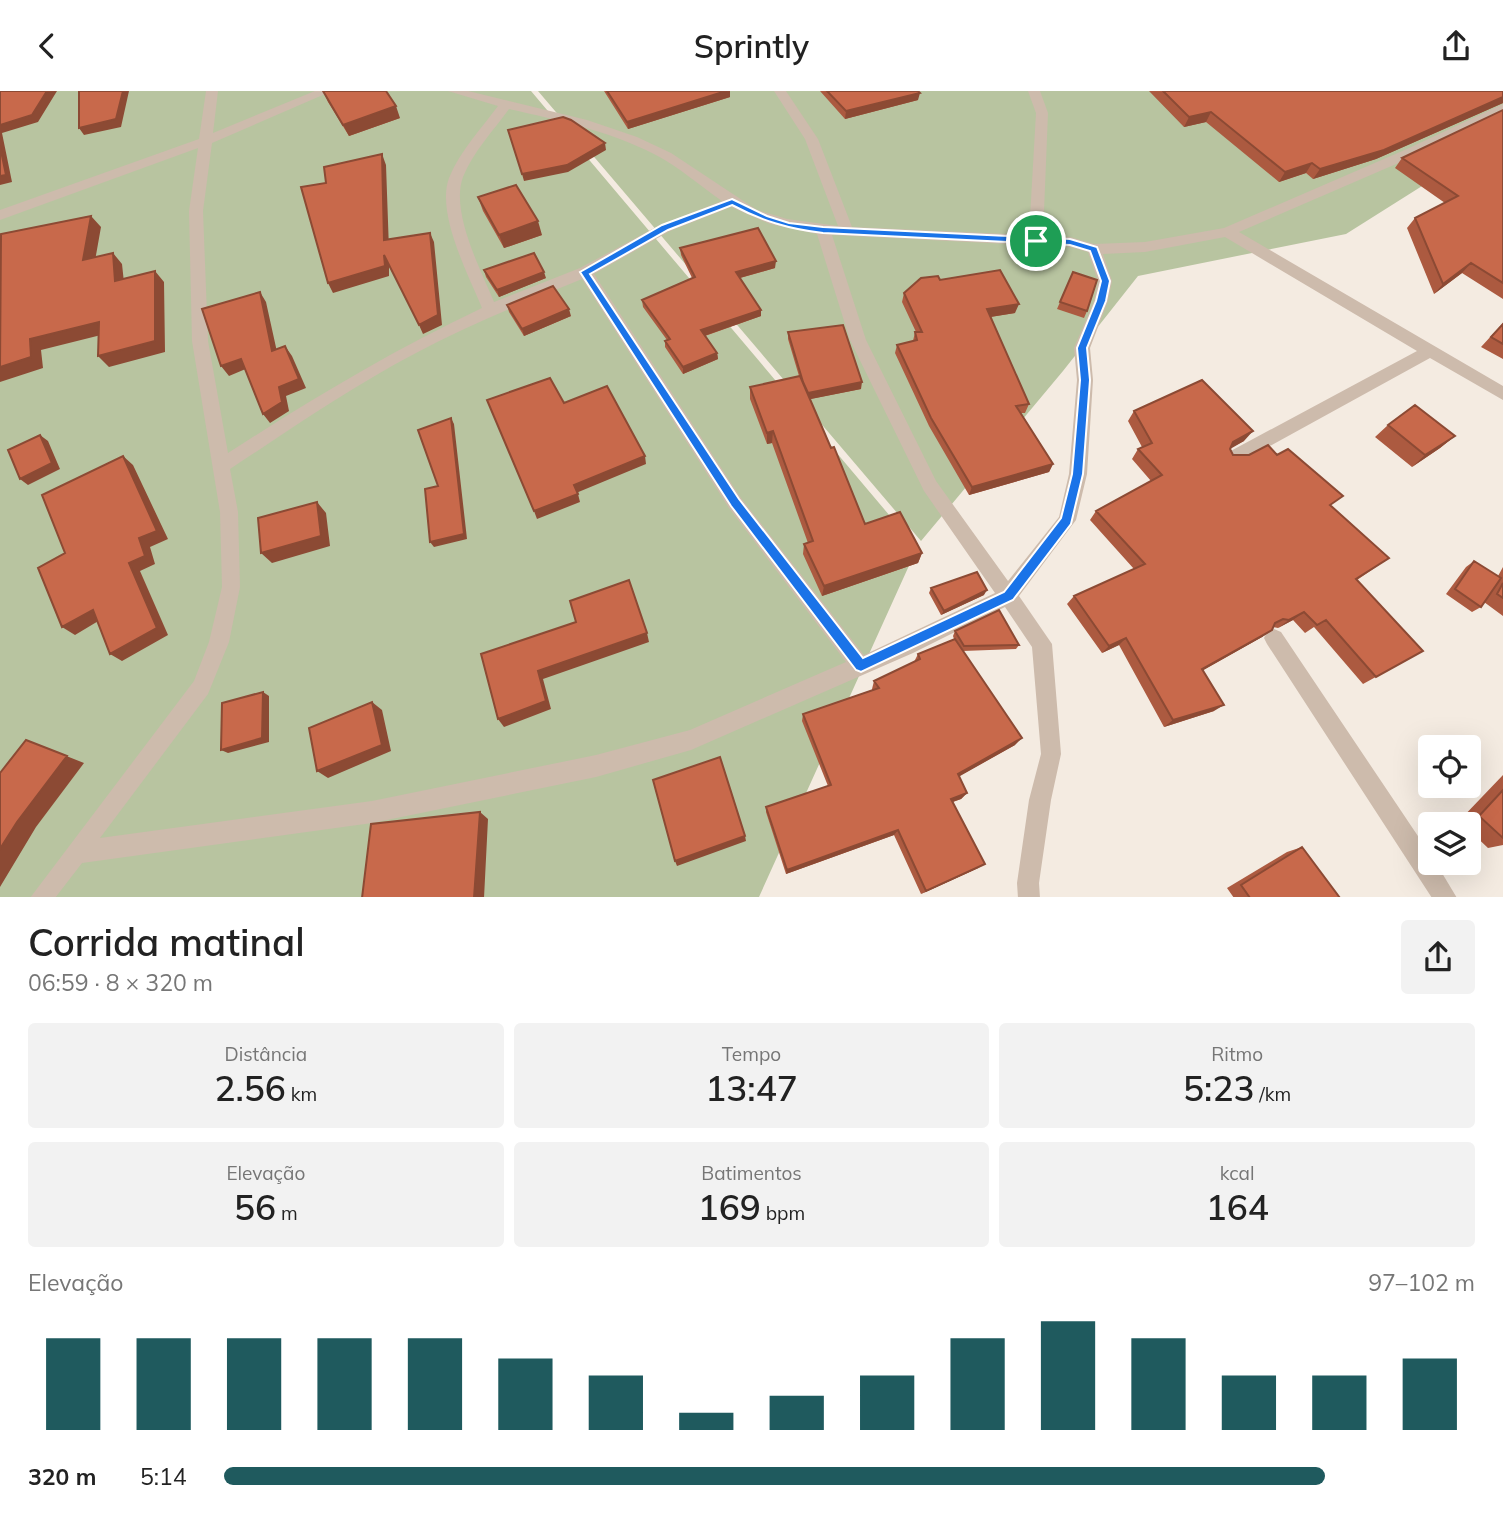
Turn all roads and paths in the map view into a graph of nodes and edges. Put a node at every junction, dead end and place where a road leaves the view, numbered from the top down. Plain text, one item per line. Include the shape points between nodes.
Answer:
1 (212, 91) edge
2 (327, 91) edge
3 (454, 91) edge
4 (780, 91) edge
5 (1034, 91) edge
6 (505, 105) junction
7 (1503, 108) edge
8 (205, 141) junction
9 (732, 202) junction
10 (0, 215) edge
11 (846, 229) junction
12 (823, 230) junction
13 (1227, 232) junction
14 (1036, 241) junction
15 (1094, 249) junction
16 (585, 272) junction
17 (490, 310) junction
18 (1430, 351) junction
19 (1503, 394) edge
20 (1233, 458) edge
21 (220, 467) junction
22 (1008, 596) junction
23 (1274, 638) edge
24 (861, 666) junction
25 (78, 852) junction
26 (42, 897) edge
27 (1029, 897) edge
28 (1445, 897) edge

1 - 8 street
2 - 8 street
3 - 6 street
4 - 11 street via 799,113 832,185
5 - 14 street via 1042,113
6 - 9 street via 566,119 655,150
6 - 17 street via 453,188 455,216
7 - 13 street
8 - 10 street
8 - 21 street via 196,211 200,341
9 - 12 street via 788,226
9 - 16 street via 665,227
11 - 12 street
11 - 14 street
12 - 22 street via 858,340 930,486
13 - 15 street via 1146,247
13 - 18 street
14 - 15 street via 1070,242
15 - 22 street via 1105,281 1082,348 1085,380 1077,474 1067,520
16 - 17 street
16 - 24 street via 735,503
17 - 21 street via 333,393
18 - 19 street
18 - 20 street
21 - 25 street via 229,512 232,587 219,642 201,687
22 - 24 street
22 - 27 street via 1042,644 1048,700 1051,754 1040,800
23 - 28 street
24 - 25 street via 691,740 596,766 372,812
25 - 26 street

